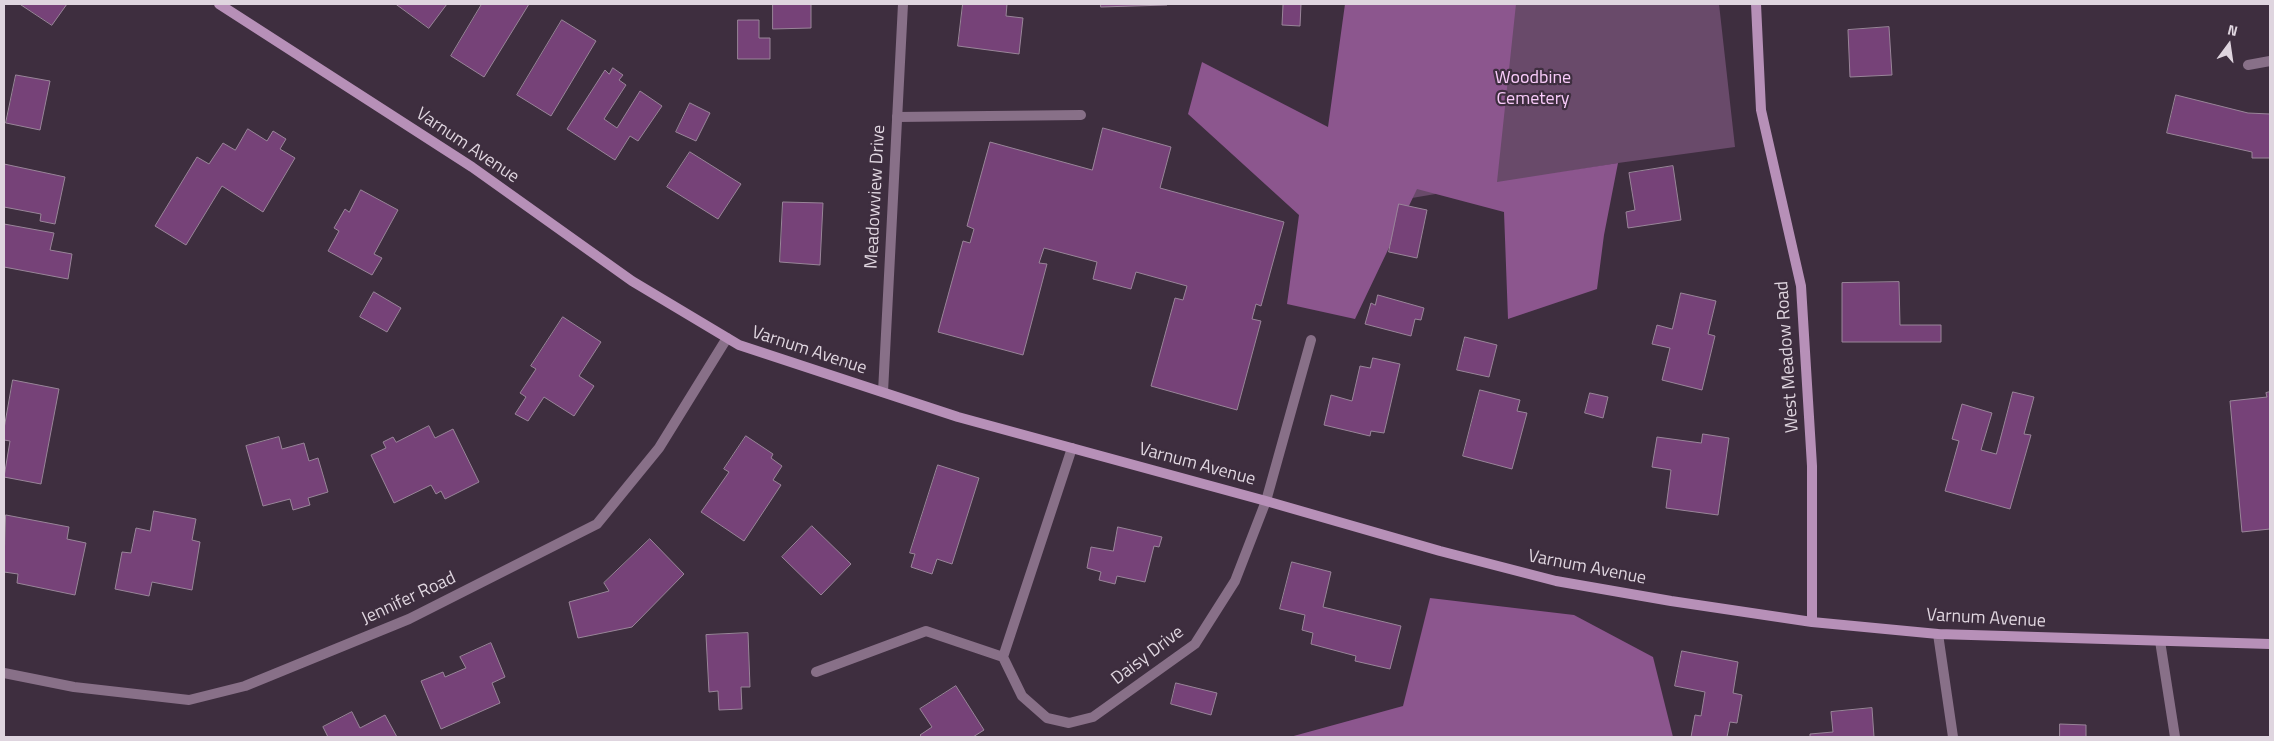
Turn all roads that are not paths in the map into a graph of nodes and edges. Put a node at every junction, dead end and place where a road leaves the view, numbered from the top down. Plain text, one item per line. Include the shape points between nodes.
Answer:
1 (219, 4) edge
2 (903, 4) edge
3 (1756, 4) edge
4 (2270, 61) edge
5 (2248, 65) dead end
6 (1081, 115) dead end
7 (897, 117) junction
8 (727, 338) junction
9 (1311, 340) dead end
10 (883, 392) junction
11 (1072, 448) junction
12 (1266, 501) junction
13 (1812, 622) junction
14 (1938, 634) junction
15 (2160, 641) junction
16 (2270, 644) edge
17 (1003, 657) junction
18 (816, 672) dead end
19 (4, 673) edge
20 (1953, 737) edge
21 (2175, 737) edge

1 - 8 main road, Varnum Avenue via 472,167 632,281
2 - 7 street, Meadowview Drive
3 - 13 main road, West Meadow Road via 1761,110 1801,286 1812,466
4 - 5 street
6 - 7 street
7 - 10 street, Meadowview Drive
8 - 10 main road, Varnum Avenue via 739,345
8 - 19 street, Jennifer Road via 659,448 598,524 409,619 245,686 189,700 74,687
9 - 12 street, Daisy Drive
10 - 11 main road, Varnum Avenue via 958,417
11 - 12 main road, Varnum Avenue
11 - 17 street
12 - 13 main road, Varnum Avenue via 1440,551 1556,580
12 - 17 street, Daisy Drive via 1235,581 1195,644 1093,716 1069,723 1047,718 1022,696
13 - 14 main road, Varnum Avenue
14 - 15 main road, Varnum Avenue
14 - 20 street
15 - 16 main road, Varnum Avenue
15 - 21 street
17 - 18 street via 926,632

